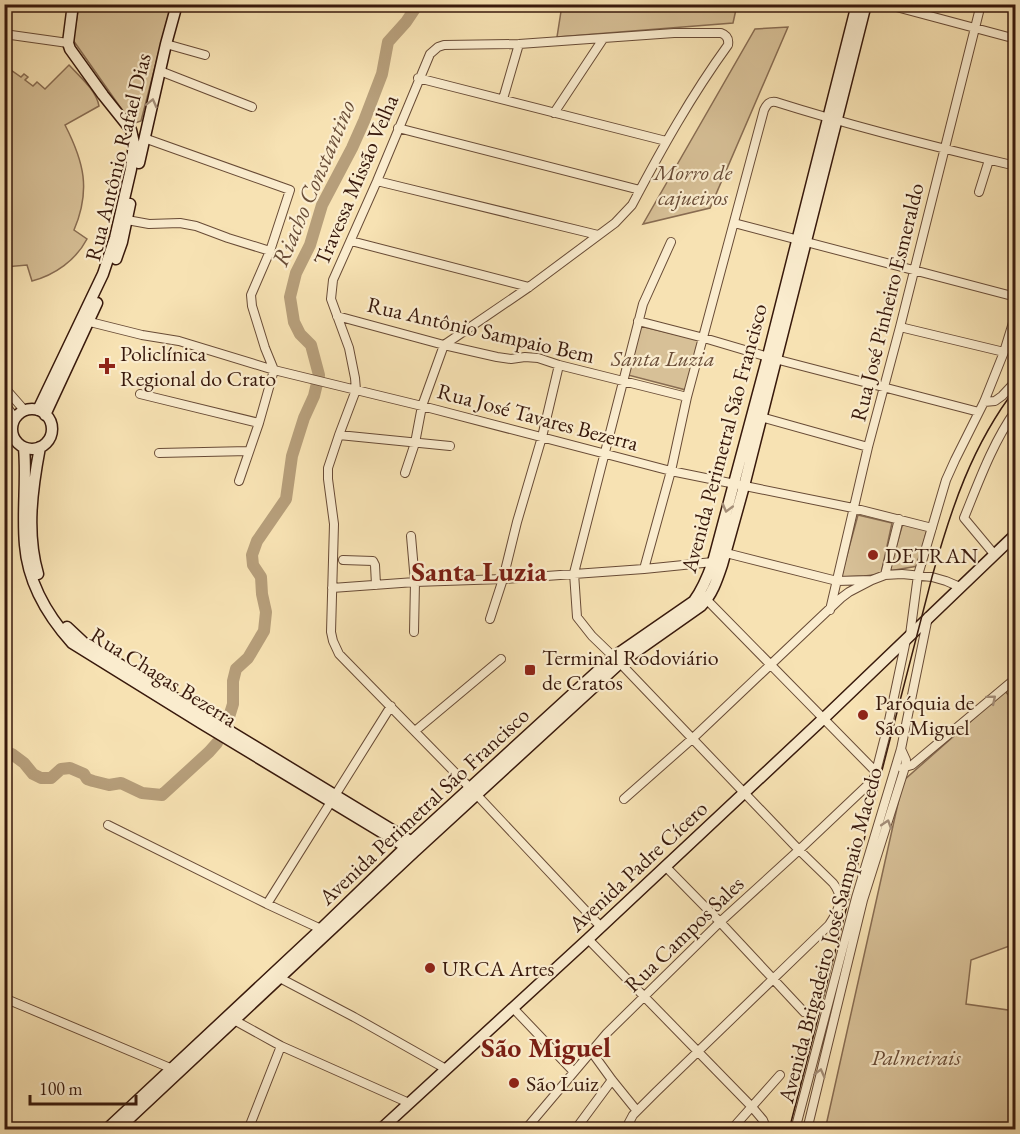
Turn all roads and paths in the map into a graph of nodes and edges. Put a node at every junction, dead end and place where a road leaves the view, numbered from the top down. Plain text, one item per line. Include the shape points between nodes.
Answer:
1 (73, 4) edge
2 (177, 4) edge
3 (857, 4) edge
4 (866, 4) edge
5 (885, 4) edge
6 (981, 4) edge
7 (975, 28) junction
8 (4, 34) edge
9 (603, 39) junction
10 (1016, 39) edge
11 (68, 43) junction
12 (165, 44) junction
13 (519, 44) junction
14 (205, 55) dead end
15 (160, 71) junction
16 (418, 78) junction
17 (503, 99) junction
18 (252, 107) dead end
19 (554, 113) junction
20 (833, 120) junction
21 (398, 128) junction
22 (130, 130) junction
23 (145, 133) junction
24 (666, 141) junction
25 (945, 150) junction
26 (989, 160) junction
27 (1016, 166) edge
28 (377, 181) junction
29 (640, 190) junction
30 (980, 192) dead end
31 (128, 197) junction
32 (127, 220) junction
33 (734, 223) junction
34 (598, 235) junction
35 (351, 241) junction
36 (802, 241) junction
37 (671, 242) dead end
38 (270, 250) junction
39 (914, 271) junction
40 (529, 287) junction
41 (1016, 297) edge
42 (1016, 313) edge
43 (337, 316) junction
44 (85, 321) junction
45 (638, 321) junction
46 (900, 327) junction
47 (704, 338) junction
48 (444, 345) junction
49 (1004, 352) junction
50 (772, 358) junction
51 (559, 365) junction
52 (274, 370) junction
53 (622, 381) junction
54 (1016, 381) edge
55 (4, 387) edge
56 (884, 387) junction
57 (356, 390) junction
58 (140, 394) dead end
59 (687, 397) junction
60 (984, 402) junction
61 (4, 403) edge
62 (422, 406) junction
63 (1016, 410) edge
64 (25, 411) junction
65 (41, 412) junction
66 (979, 412) junction
67 (761, 417) junction
68 (15, 418) junction
69 (259, 423) junction
70 (339, 435) junction
71 (542, 437) junction
72 (414, 443) junction
73 (450, 446) dead end
74 (40, 447) junction
75 (868, 447) junction
76 (24, 448) junction
77 (249, 451) junction
78 (159, 453) dead end
79 (605, 453) junction
80 (671, 471) junction
81 (405, 473) dead end
82 (239, 481) dead end
83 (738, 485) junction
84 (853, 508) junction
85 (899, 519) junction
86 (932, 528) junction
87 (1016, 534) edge
88 (411, 536) dead end
89 (726, 553) junction
90 (994, 554) junction
91 (343, 560) dead end
92 (718, 564) junction
93 (644, 569) junction
94 (574, 573) junction
95 (885, 575) junction
96 (918, 575) junction
97 (503, 579) junction
98 (872, 580) junction
99 (837, 581) junction
100 (415, 582) junction
101 (376, 585) junction
102 (960, 587) junction
103 (332, 588) junction
104 (707, 600) junction
105 (830, 610) junction
106 (928, 617) junction
107 (490, 619) dead end
108 (671, 622) junction
109 (414, 632) dead end
110 (908, 637) junction
111 (501, 659) dead end
112 (616, 660) junction
113 (771, 665) junction
114 (1016, 678) edge
115 (391, 706) junction
116 (824, 718) junction
117 (415, 731) junction
118 (692, 739) junction
119 (901, 749) junction
120 (905, 767) junction
121 (895, 768) junction
122 (876, 772) junction
123 (473, 791) junction
124 (744, 793) junction
125 (334, 798) junction
126 (624, 799) dead end
127 (108, 825) dead end
128 (413, 847) junction
129 (799, 850) junction
130 (665, 866) junction
131 (267, 904) junction
132 (720, 922) junction
133 (601, 927) junction
134 (321, 929) junction
135 (588, 939) junction
136 (842, 966) junction
137 (276, 976) junction
138 (773, 978) junction
139 (644, 996) junction
140 (4, 998) edge
141 (513, 1008) junction
142 (804, 1012) dead end
143 (234, 1020) junction
144 (281, 1046) junction
145 (591, 1051) junction
146 (698, 1051) junction
147 (446, 1069) junction
148 (175, 1070) junction
149 (573, 1071) junction
150 (780, 1076) dead end
151 (612, 1080) junction
152 (409, 1103) junction
153 (752, 1107) junction
154 (637, 1111) junction
155 (106, 1130) edge
156 (117, 1130) edge
157 (248, 1130) edge
158 (380, 1130) edge
159 (525, 1130) edge
160 (575, 1130) edge
161 (626, 1130) edge
162 (730, 1130) edge
163 (767, 1130) edge
164 (795, 1130) edge
165 (807, 1130) edge

1 - 11 main road
2 - 12 main road, Rua Antônio Rafael Dias
3 - 20 main road, Avenida Perimetral São Francisco
4 - 20 main road, Avenida Perimetral São Francisco
5 - 7 street
6 - 7 street, Rua José Pinheiro Esmeraldo
7 - 10 street
7 - 25 street, Rua José Pinheiro Esmeraldo
8 - 11 street
9 - 13 street
9 - 19 street
9 - 24 street via 674,33 723,34 728,39 728,45
11 - 22 main road, Rua Antônio Rafael Dias
12 - 14 street
12 - 15 main road, Rua Antônio Rafael Dias
13 - 16 street, Travessa Missão Velha via 438,47
13 - 17 street
15 - 18 street
23 -> 15 main road, Rua Antônio Rafael Dias
16 - 17 street
16 - 21 street, Travessa Missão Velha
17 - 19 street
19 - 24 street
20 - 25 street
20 - 33 street via 769,103
20 - 36 main road, Avenida Perimetral São Francisco
21 - 28 street, Travessa Missão Velha
21 - 29 street
22 - 23 main road
22 - 31 main road, Rua Antônio Rafael Dias via 134,151
23 - 31 main road, Rua Antônio Rafael Dias
23 - 38 street via 291,190
24 - 29 street
25 - 26 street
25 - 39 street, Rua José Pinheiro Esmeraldo
26 - 27 street
26 - 30 street
28 - 34 street
28 - 35 street, Travessa Missão Velha
29 - 34 street via 627,212
31 - 32 main road, Rua Antônio Rafael Dias
31 - 44 main road, Rua Antônio Rafael Dias
32 - 38 street via 196,226
32 - 44 main road, Rua Antônio Rafael Dias via 116,262
33 - 36 street
33 - 47 street
34 - 40 street
35 - 40 street
35 - 43 street, Travessa Missão Velha via 331,288
36 - 39 street
36 - 50 main road, Avenida Perimetral São Francisco
37 - 45 street
38 - 52 street via 251,295
39 - 41 street
39 - 46 street, Rua José Pinheiro Esmeraldo
40 - 48 street
42 - 49 street, Avenida Brigadeiro José Sampaio Macedo
43 - 48 street, Rua Antônio Sampaio Bem
43 - 57 street, Travessa Missão Velha via 349,348
44 - 52 street, Rua José Tavares Bezerra via 179,341
44 - 65 main road, Rua Antônio Rafael Dias
45 - 47 street
45 - 53 street
46 - 49 street
46 - 56 street, Rua José Pinheiro Esmeraldo
47 - 50 street
47 - 59 street
48 - 51 street, Rua Antônio Sampaio Bem via 511,359 538,358
48 - 62 street
49 - 60 street, Avenida Brigadeiro José Sampaio Macedo
50 - 56 street
50 - 67 main road, Avenida Perimetral São Francisco
50 - 83 main road, Avenida Perimetral São Francisco
51 - 53 street, Rua Antônio Sampaio Bem
51 - 71 street
52 - 57 street, Rua José Tavares Bezerra
52 - 69 street
53 - 59 street, Rua Antônio Sampaio Bem
53 - 79 street
54 - 60 street via 995,401
55 - 64 street
56 - 66 street
56 - 75 street, Rua José Pinheiro Esmeraldo
57 - 62 street, Rua José Tavares Bezerra
57 - 70 street, Travessa Missão Velha
58 - 69 street
59 - 80 street
60 - 66 street, Avenida Brigadeiro José Sampaio Macedo
61 - 68 street
62 - 71 street, Rua José Tavares Bezerra
62 - 72 street
63 - 90 street via 964,518
64 - 65 main road
64 - 68 main road
65 - 74 main road via 49,420 51,432
66 - 86 street, Avenida Brigadeiro José Sampaio Macedo via 946,480
67 - 75 street
67 - 83 main road, Avenida Perimetral São Francisco
68 - 76 main road via 13,435
69 - 77 street
70 - 72 street
70 - 103 street, Travessa Missão Velha via 328,468 334,524
71 - 79 street, Rua José Tavares Bezerra
71 - 97 street
72 - 73 street
72 - 81 street
74 - 76 main road
74 - 125 main road, Rua Chagas Bezerra via 31,520 32,545 44,591 65,626 83,642
75 - 84 street, Rua José Pinheiro Esmeraldo
76 - 125 main road, Rua Chagas Bezerra via 27,561 47,612 72,643
77 - 78 street
77 - 82 street
79 - 80 street, Rua José Tavares Bezerra
79 - 94 street
80 - 83 street, Rua José Tavares Bezerra
80 - 93 street
83 - 84 street, Rua José Tavares Bezerra
83 - 89 main road, Avenida Perimetral São Francisco
83 -> 92 main road, Avenida Perimetral São Francisco
84 - 85 street, Rua José Tavares Bezerra
84 - 99 street, Rua José Pinheiro Esmeraldo
85 - 86 street, Rua José Tavares Bezerra
85 - 95 street
86 - 96 street, Avenida Brigadeiro José Sampaio Macedo
87 - 90 main road, Avenida Padre Cícero
88 - 100 street
89 - 92 main road, Avenida Perimetral São Francisco
89 - 99 street
90 - 102 main road, Avenida Padre Cícero
91 - 101 street via 373,561
92 - 93 street
92 - 104 main road, Avenida Perimetral São Francisco
92 - 108 main road, Avenida Perimetral São Francisco via 694,601
93 - 94 street
94 - 97 street
94 - 112 street via 577,617
95 - 96 street
95 - 98 street
96 - 102 street
96 - 110 street, Avenida Brigadeiro José Sampaio Macedo
97 - 100 street
97 - 107 street
98 - 99 street
98 - 105 street via 849,592
99 - 105 street, Rua José Pinheiro Esmeraldo
100 - 101 street
100 - 109 street
101 - 103 street
102 - 106 main road, Avenida Padre Cícero
103 - 115 street, Travessa Missão Velha via 331,632 339,654
104 - 108 main road, Avenida Perimetral São Francisco
104 - 113 street
105 - 113 street
106 - 110 main road, Avenida Padre Cícero
106 - 119 street, Avenida Brigadeiro José Sampaio Macedo
108 - 112 main road, Avenida Perimetral São Francisco
110 - 116 main road, Avenida Padre Cícero
110 - 122 street, Avenida Brigadeiro José Sampaio Macedo
111 - 117 street
112 - 118 street
112 - 123 main road, Avenida Perimetral São Francisco
113 - 116 street
113 - 118 street
120 -> 114 street
115 - 117 street
115 - 125 street
116 - 122 street
116 - 124 main road, Avenida Padre Cícero
117 - 123 street
118 - 124 street
118 - 126 street
119 - 120 street, Avenida Brigadeiro José Sampaio Macedo
119 - 121 street, Avenida Brigadeiro José Sampaio Macedo
120 - 121 street
136 -> 120 street, Avenida Brigadeiro José Sampaio Macedo
121 - 136 street, Avenida Brigadeiro José Sampaio Macedo via 856,898
122 - 129 street, Rua Campos Sales via 873,780
123 - 128 main road, Avenida Perimetral São Francisco
123 - 133 street
124 - 129 street
124 - 130 main road, Avenida Padre Cícero
125 - 128 main road, Rua Chagas Bezerra
125 - 131 street
127 - 131 street
128 - 134 main road, Avenida Perimetral São Francisco
128 - 137 main road, Avenida Perimetral São Francisco
129 - 132 street, Rua Campos Sales
129 - 138 street via 837,889 838,910 829,925
130 - 132 street
130 - 133 main road, Avenida Padre Cícero
131 - 134 street
132 - 138 street
132 - 139 street, Rua Campos Sales
133 - 135 main road, Avenida Padre Cícero
134 - 137 main road, Avenida Perimetral São Francisco
135 - 139 street
135 - 141 main road, Avenida Padre Cícero
136 - 164 street, Avenida Brigadeiro José Sampaio Macedo
165 -> 136 street, Avenida Brigadeiro José Sampaio Macedo
137 - 143 main road, Avenida Perimetral São Francisco
137 - 147 street
137 - 148 main road, Avenida Perimetral São Francisco
138 - 142 street
138 - 146 street
139 - 145 street, Rua Campos Sales
139 - 146 street
140 - 148 street
141 - 147 main road, Avenida Padre Cícero
141 - 149 street
143 - 144 street
143 - 148 main road, Avenida Perimetral São Francisco
144 - 152 street
144 - 157 street
145 - 149 street, Rua Campos Sales
145 - 151 street
146 - 153 street
146 - 154 street
147 - 152 main road, Avenida Padre Cícero
148 - 155 main road, Avenida Perimetral São Francisco
148 - 156 main road, Avenida Perimetral São Francisco
149 - 159 street, Rua Campos Sales
150 - 153 street
151 - 154 street
151 - 160 street
152 - 158 main road, Avenida Padre Cícero
153 - 162 street
153 - 163 street
154 - 161 street

